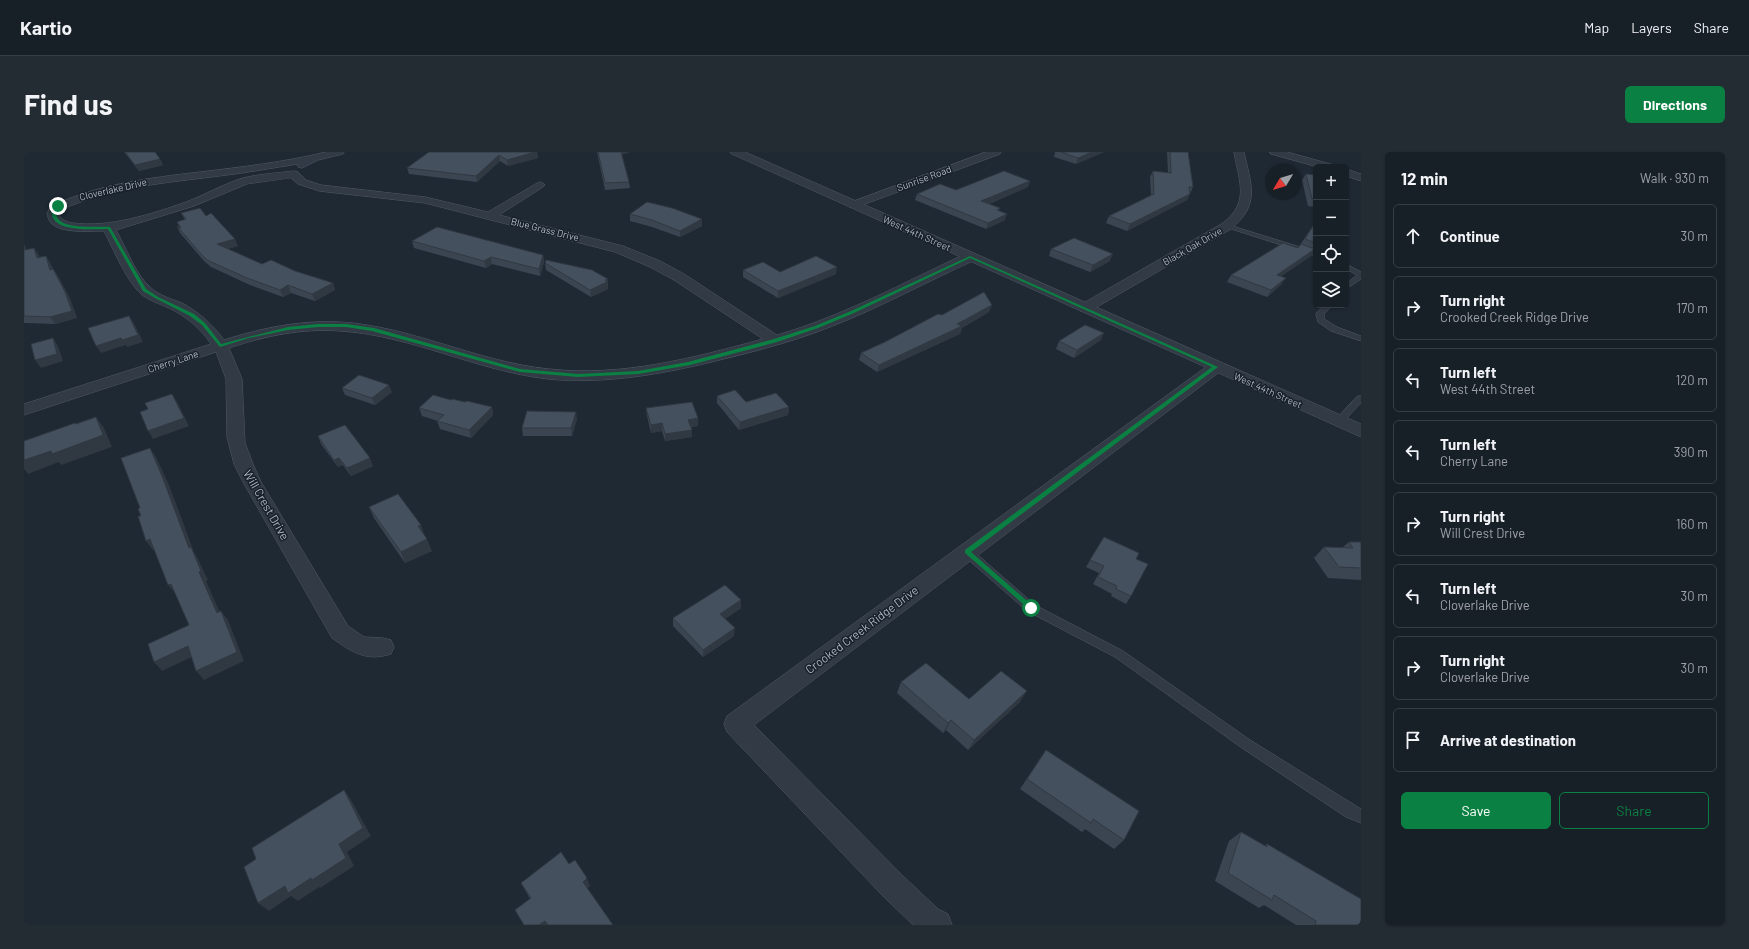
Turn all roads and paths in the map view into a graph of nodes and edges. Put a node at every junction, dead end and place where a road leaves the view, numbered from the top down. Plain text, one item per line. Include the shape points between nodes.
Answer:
1 (339, 152) edge
2 (736, 152) edge
3 (996, 152) edge
4 (1239, 152) edge
5 (1275, 152) edge
6 (314, 158) junction
7 (1319, 164) edge
8 (1349, 173) edge
9 (294, 174) junction
10 (1361, 178) edge
11 (539, 185) dead end
12 (852, 205) junction
13 (490, 216) junction
14 (1227, 226) junction
15 (109, 228) junction
16 (1313, 253) edge
17 (970, 257) junction
18 (1349, 268) edge
19 (1349, 285) edge
20 (1086, 308) junction
21 (1326, 308) edge
22 (1361, 339) edge
23 (776, 340) junction
24 (220, 346) junction
25 (1216, 367) junction
26 (1361, 398) edge
27 (24, 410) edge
28 (1339, 421) junction
29 (1361, 431) edge
30 (967, 552) junction
31 (383, 647) dead end
32 (1361, 816) edge
33 (937, 925) edge

1 - 6 street
2 - 12 street, West 44th Street
3 - 12 street, Sunrise Road
4 - 14 street, Black Oak Drive via 1247,202 1241,214
5 - 7 street
6 - 9 street via 298,168
6 - 15 street, Cloverlake Drive via 134,183 77,198 58,206 53,212 56,221 66,226
8 - 10 street
9 - 13 street, Blue Grass Drive via 302,182 318,188 412,198
9 - 15 street, Cloverlake Drive via 245,181 190,204
11 - 13 street
12 - 17 street, West 44th Street
13 - 23 street, Blue Grass Drive via 605,245 642,258 679,277
14 - 16 lane
14 - 20 street, Black Oak Drive
15 - 24 street, Will Crest Drive via 144,290 192,315 203,324
17 - 20 street, West 44th Street
17 - 23 street, Cherry Lane via 838,319
18 - 19 lane via 1360,274 1360,277
20 - 25 street, West 44th Street
21 - 22 lane via 1320,314 1321,320 1334,329
23 - 24 street, Cherry Lane via 667,368 593,376 520,370 372,330 346,326 288,328
24 - 27 street, Cherry Lane
24 - 31 street, Will Crest Drive via 234,379 236,441 244,468 340,632 360,646
25 - 28 street, West 44th Street
25 - 30 street, Crooked Creek Ridge Drive
26 - 28 lane
28 - 29 street, West 44th Street
30 - 32 lane via 1031,608 1119,654 1246,744
30 - 33 street, Crooked Creek Ridge Drive via 736,724 892,885

